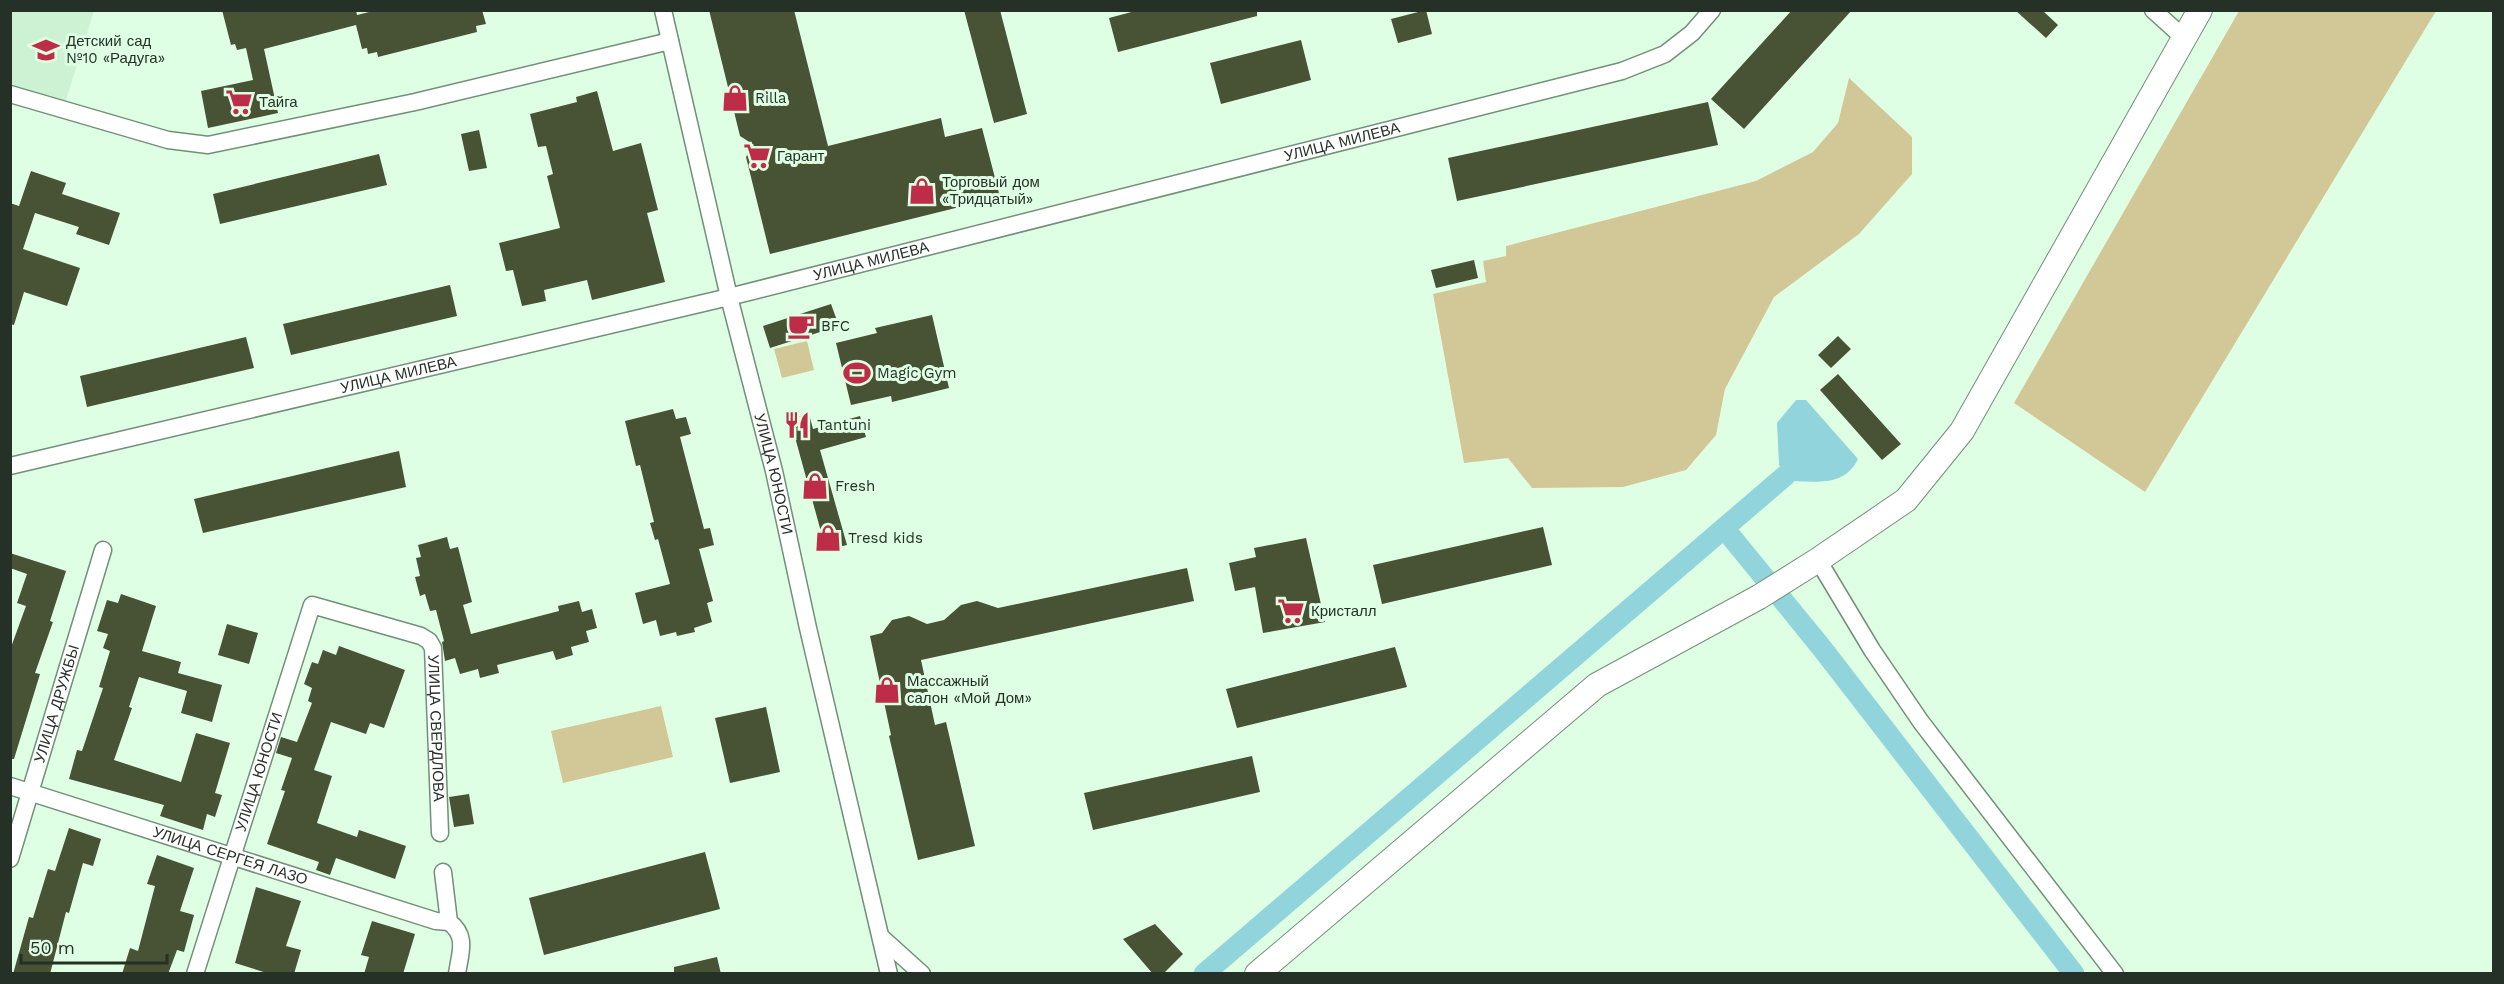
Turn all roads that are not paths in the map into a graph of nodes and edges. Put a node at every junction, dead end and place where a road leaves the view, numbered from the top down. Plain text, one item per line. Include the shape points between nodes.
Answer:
1 (663, 10) edge
2 (1712, 10) edge
3 (2153, 10) edge
4 (2200, 10) edge
5 (2184, 39) junction
6 (670, 41) junction
7 (10, 94) edge
8 (729, 297) junction
9 (10, 466) edge
10 (103, 550) dead end
11 (1818, 560) junction
12 (312, 605) joint
13 (10, 786) edge
14 (30, 792) junction
15 (440, 833) dead end
16 (232, 856) junction
17 (10, 859) edge
18 (443, 872) dead end
19 (449, 922) junction
20 (881, 937) junction
21 (195, 974) edge
22 (457, 974) edge
23 (889, 974) edge
24 (922, 974) edge
25 (1257, 974) edge
26 (2115, 974) edge

1 - 6 street, УЛИЦА ЮНОСТИ
2 - 8 street, УЛИЦА МИЛЕВА via 1692,33 1665,54 1622,71
3 - 5 street
4 - 5 street
5 - 11 street via 1962,431 1906,500
6 - 7 street via 415,102 208,145 168,140
6 - 8 street, УЛИЦА ЮНОСТИ
8 - 9 street, УЛИЦА МИЛЕВА
8 - 20 street, УЛИЦА ЮНОСТИ via 774,471
10 - 14 street, УЛИЦА ДРУЖБЫ
11 - 25 street via 1759,597 1597,685
11 - 26 street via 1921,722
12 - 15 street, УЛИЦА СВЕРДЛОВА via 421,636 433,648
12 - 16 street, УЛИЦА ЮНОСТИ
13 - 14 street, УЛИЦА СЕРГЕЯ ЛАЗО
14 - 16 street, УЛИЦА СЕРГЕЯ ЛАЗО
14 - 17 street, УЛИЦА ДРУЖБЫ
16 - 19 street, УЛИЦА СЕРГЕЯ ЛАЗО
16 - 21 street, УЛИЦА ЮНОСТИ
18 - 19 street
19 - 22 street via 463,941
20 - 23 street, УЛИЦА ЮНОСТИ
20 - 24 street

